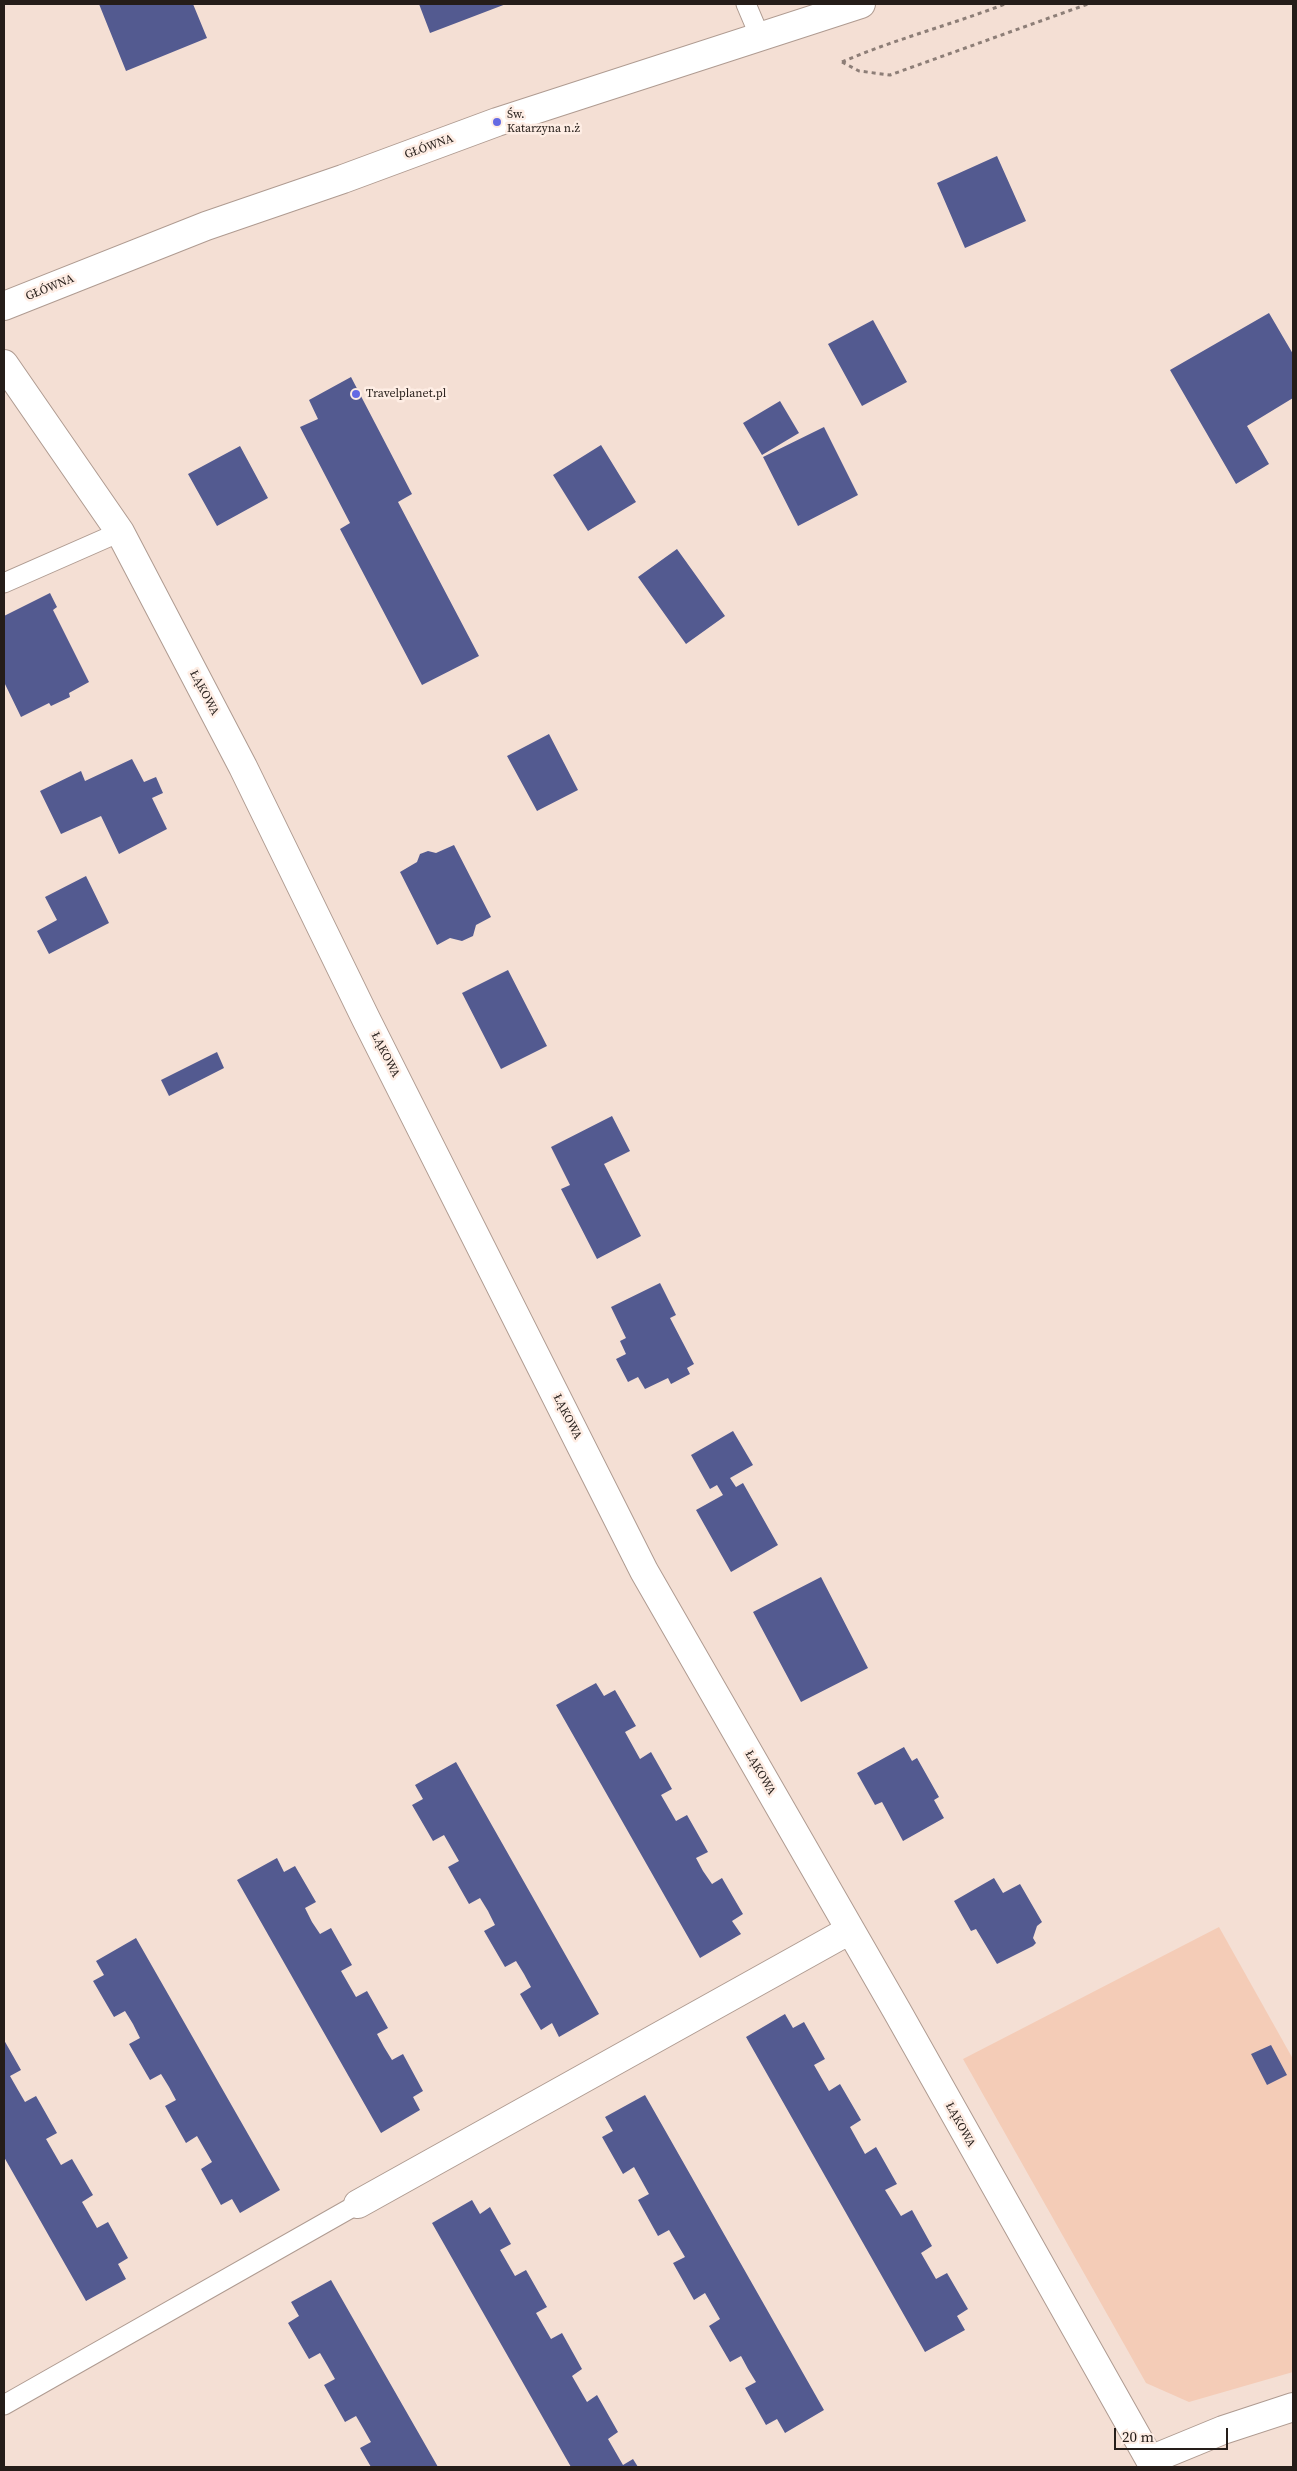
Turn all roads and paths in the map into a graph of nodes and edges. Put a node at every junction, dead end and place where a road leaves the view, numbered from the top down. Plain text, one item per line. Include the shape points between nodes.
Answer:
1 (746, 4) edge
2 (861, 4) edge
3 (1005, 4) edge
4 (1088, 4) edge
5 (760, 37) junction
6 (4, 306) edge
7 (4, 364) edge
8 (120, 532) junction
9 (4, 583) edge
10 (850, 1930) junction
11 (358, 2204) joint
12 (4, 2405) edge
13 (1293, 2408) edge
14 (1152, 2464) edge

1 - 5 lane
2 - 5 street, GŁÓWNA
3 - 4 path via 842,62 860,71 890,75
5 - 6 street, GŁÓWNA via 497,122 206,226
7 - 8 street, ŁĄKOWA
8 - 9 lane
8 - 10 street, ŁĄKOWA via 243,767 366,1019 644,1570
10 - 11 street
10 - 14 street, ŁĄKOWA
11 - 12 lane
13 - 14 street via 1223,2430

